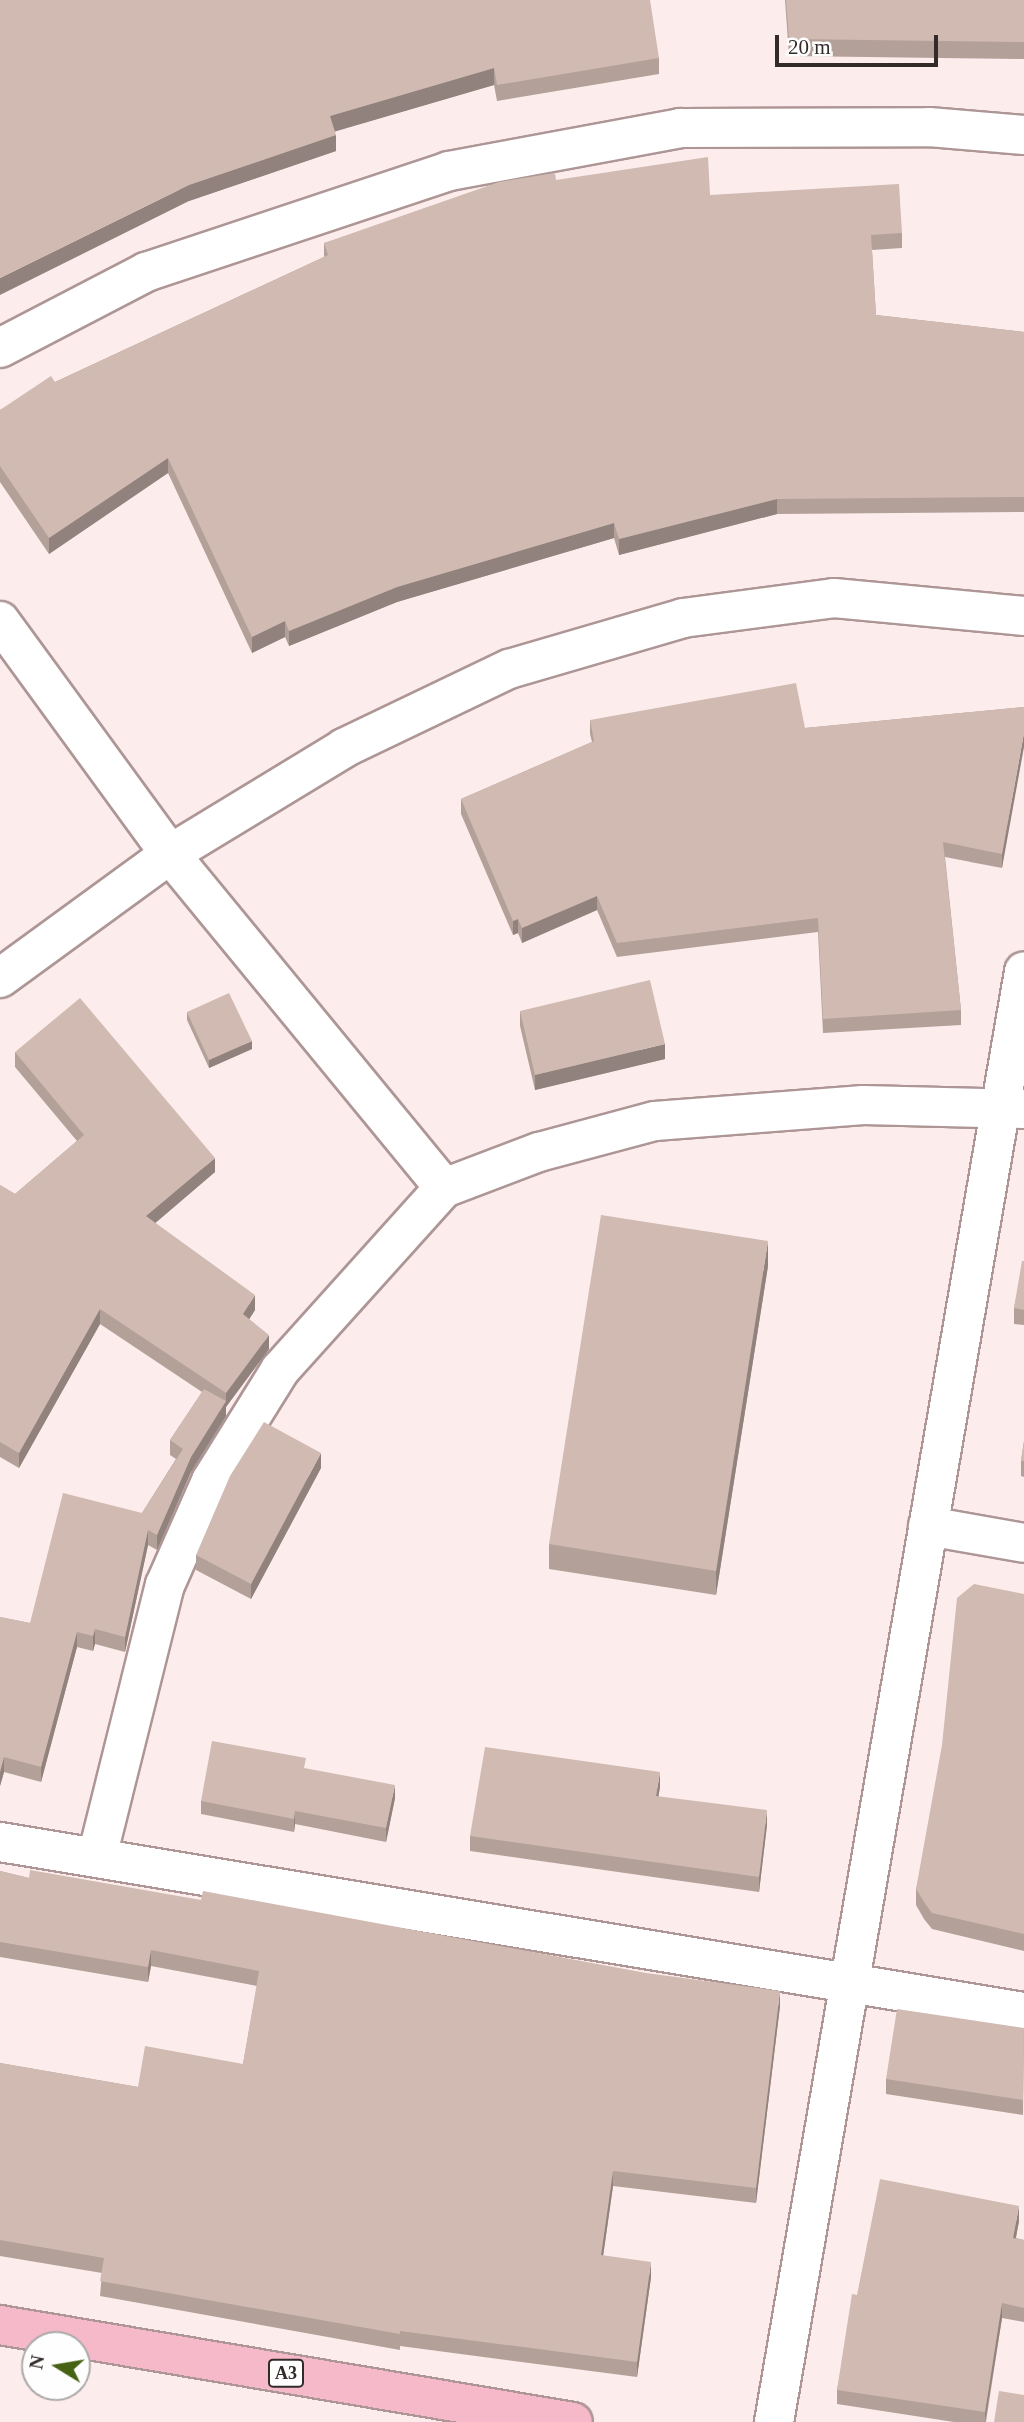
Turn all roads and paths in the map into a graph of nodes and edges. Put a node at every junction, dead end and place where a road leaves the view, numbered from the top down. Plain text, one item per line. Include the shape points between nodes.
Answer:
1 (1024, 135) edge
2 (0, 348) edge
3 (1024, 616) edge
4 (0, 621) edge
5 (170, 854) junction
6 (1024, 971) edge
7 (0, 978) edge
8 (1012, 1107) edge
9 (444, 1188) junction
10 (928, 1526) junction
11 (1024, 1543) edge
12 (0, 1842) edge
13 (97, 1857) junction
14 (849, 1984) junction
15 (1024, 2012) edge
16 (0, 2325) edge
17 (573, 2422) edge
18 (774, 2422) edge

1 - 2 street via 929,127 680,128 449,171 146,272
3 - 5 street via 834,598 683,618 509,669 344,748
4 - 5 street
5 - 7 street
5 - 9 street
6 - 8 street
8 - 9 street via 863,1105 655,1121 539,1152
8 - 10 street
9 - 13 street via 280,1370 211,1481 165,1585
10 - 11 street
10 - 14 street
12 - 13 street
13 - 14 street
14 - 15 street
14 - 18 street
16 - 17 highway, A3

